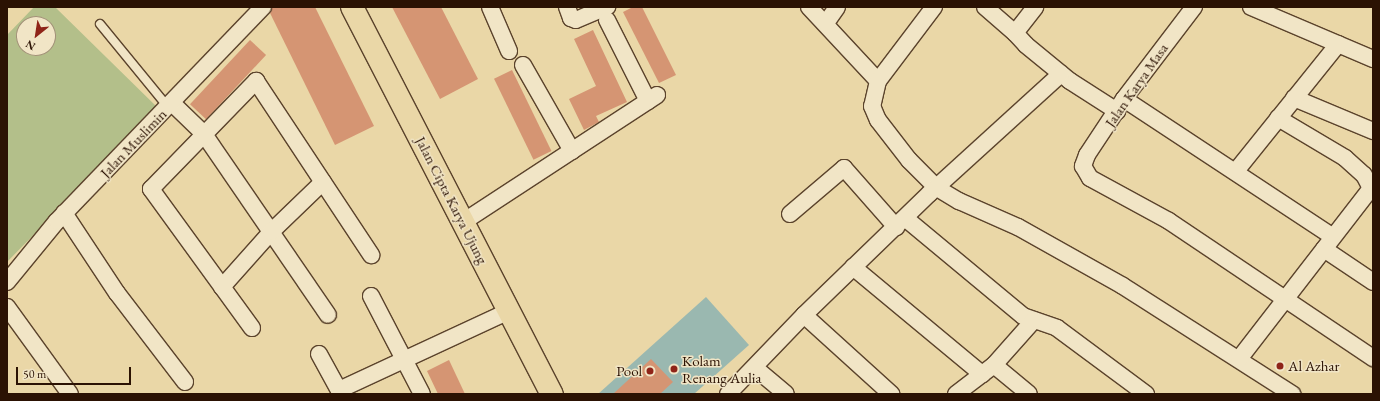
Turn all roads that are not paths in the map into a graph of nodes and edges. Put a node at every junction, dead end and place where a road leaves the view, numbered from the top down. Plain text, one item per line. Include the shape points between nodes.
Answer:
1 (263, 7) edge
2 (352, 7) edge
3 (490, 7) edge
4 (567, 7) edge
5 (809, 7) edge
6 (837, 7) edge
7 (934, 7) edge
8 (985, 7) edge
9 (1035, 7) edge
10 (1194, 7) edge
11 (1250, 7) edge
12 (607, 14) edge
13 (826, 23) junction
14 (100, 24) dead end
15 (1015, 33) junction
16 (1338, 44) junction
17 (509, 51) dead end
18 (1373, 59) edge
19 (523, 65) dead end
20 (1061, 74) junction
21 (878, 80) junction
22 (1294, 98) junction
23 (170, 105) junction
24 (1120, 105) junction
25 (1278, 118) junction
26 (1373, 131) edge
27 (204, 134) junction
28 (572, 151) junction
29 (1236, 171) junction
30 (323, 182) junction
31 (937, 188) junction
32 (1372, 189) edge
33 (64, 213) junction
34 (790, 214) dead end
35 (463, 222) junction
36 (900, 223) junction
37 (271, 232) junction
38 (1329, 243) junction
39 (371, 255) dead end
40 (853, 267) junction
41 (7, 282) edge
42 (1373, 282) edge
43 (222, 287) junction
44 (371, 296) dead end
45 (1286, 298) junction
46 (7, 307) edge
47 (509, 311) junction
48 (328, 314) dead end
49 (804, 315) junction
50 (1034, 320) junction
51 (252, 328) dead end
52 (319, 354) dead end
53 (1373, 358) edge
54 (1239, 359) junction
55 (404, 360) junction
56 (755, 368) junction
57 (988, 369) junction
58 (185, 382) dead end
59 (340, 392) edge
60 (70, 394) edge
61 (422, 394) edge
62 (552, 394) edge
63 (728, 394) edge
64 (786, 394) edge
65 (891, 394) edge
66 (956, 394) edge
67 (1029, 394) edge
68 (1146, 394) edge
69 (1292, 394) edge

1 - 23 street, Jalan Muslimin
2 - 35 main road, Jalan Cipta Karya Ujung
3 - 17 street
4 - 12 street via 571,18 576,20
5 - 13 street
6 - 13 street
7 - 21 street
8 - 15 street
9 - 15 street
10 - 24 street, Jalan Karya Masa
11 - 16 street
12 - 28 street via 653,98
13 - 21 street
14 - 23 lane
15 - 20 street via 1026,46
16 - 18 street
16 - 22 street
19 - 28 street
20 - 24 street
20 - 31 street
21 - 31 street via 872,106 878,120 909,160
22 - 25 street
22 - 26 street
23 - 27 street
23 - 33 street, Jalan Muslimin
24 - 29 street
24 - 45 street, Jalan Karya Masa via 1087,155 1083,166 1090,178 1169,221
25 - 29 street
25 - 32 street via 1345,158 1364,175
27 - 30 street via 256,81
27 - 37 street
27 - 43 street via 151,189
28 - 35 street
29 - 38 street
30 - 37 street
30 - 39 street
31 - 36 street
31 - 54 street via 959,201 1018,227 1103,275 1202,339
32 - 38 street
33 - 41 street, Jalan Muslimin
33 - 58 street via 117,293
34 - 36 street via 844,168
35 - 47 main road, Jalan Cipta Karya Ujung
36 - 40 street
36 - 50 street via 1023,316
37 - 43 street
37 - 48 street
38 - 42 street
38 - 45 street
40 - 49 street
40 - 57 street
43 - 51 street
44 - 55 street
45 - 53 street
45 - 54 street
46 - 60 street
47 - 55 street
47 - 62 main road, Jalan Cipta Karya Ujung
49 - 56 street
49 - 65 street
50 - 57 street
50 - 68 street via 1057,328
52 - 59 street
54 - 69 street
55 - 59 street
55 - 61 street
56 - 63 street
56 - 64 street
57 - 66 street
57 - 67 street

